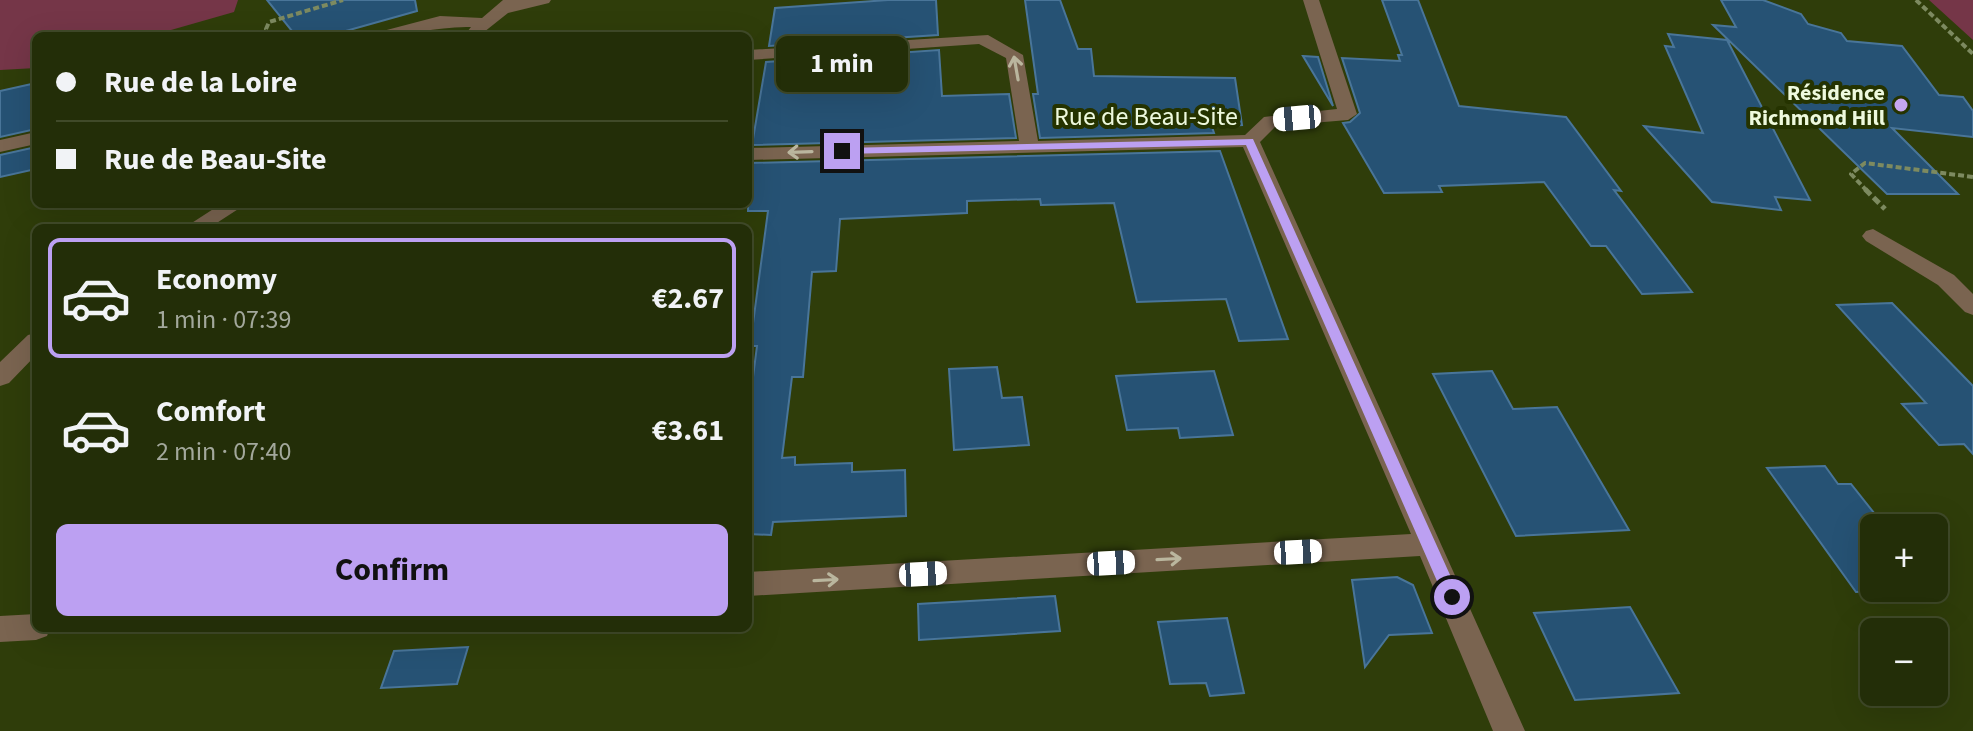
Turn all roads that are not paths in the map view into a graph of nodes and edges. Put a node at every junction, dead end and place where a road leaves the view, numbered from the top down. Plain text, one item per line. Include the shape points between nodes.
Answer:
1 (543, 0) edge
2 (1311, 0) edge
3 (507, 4) edge
4 (486, 23) junction
5 (400, 32) edge
6 (475, 32) edge
7 (752, 55) edge
8 (32, 139) edge
9 (1250, 141) junction
10 (1029, 145) junction
11 (0, 146) edge
12 (752, 154) edge
13 (229, 208) edge
14 (201, 224) edge
15 (1873, 236) road end
16 (1973, 307) edge
17 (32, 345) edge
18 (0, 377) edge
19 (1429, 544) junction
20 (752, 584) edge
21 (32, 627) edge
22 (0, 629) edge
23 (1509, 731) edge

1 - 3 street
2 - 9 street via 1348,114 1271,121
3 - 4 street
4 - 5 street via 440,21
4 - 6 street
10 -> 7 street via 1014,55 982,39
8 - 11 street
9 - 10 street, Rue de Beau-Site
9 - 19 street, Rue de Beau-Site
10 -> 12 street, Rue de Beau-Site
13 - 14 street
15 - 16 street via 1946,280
17 - 18 street
20 -> 19 street
19 - 23 street, Rue de Beau-Site
21 - 22 street

